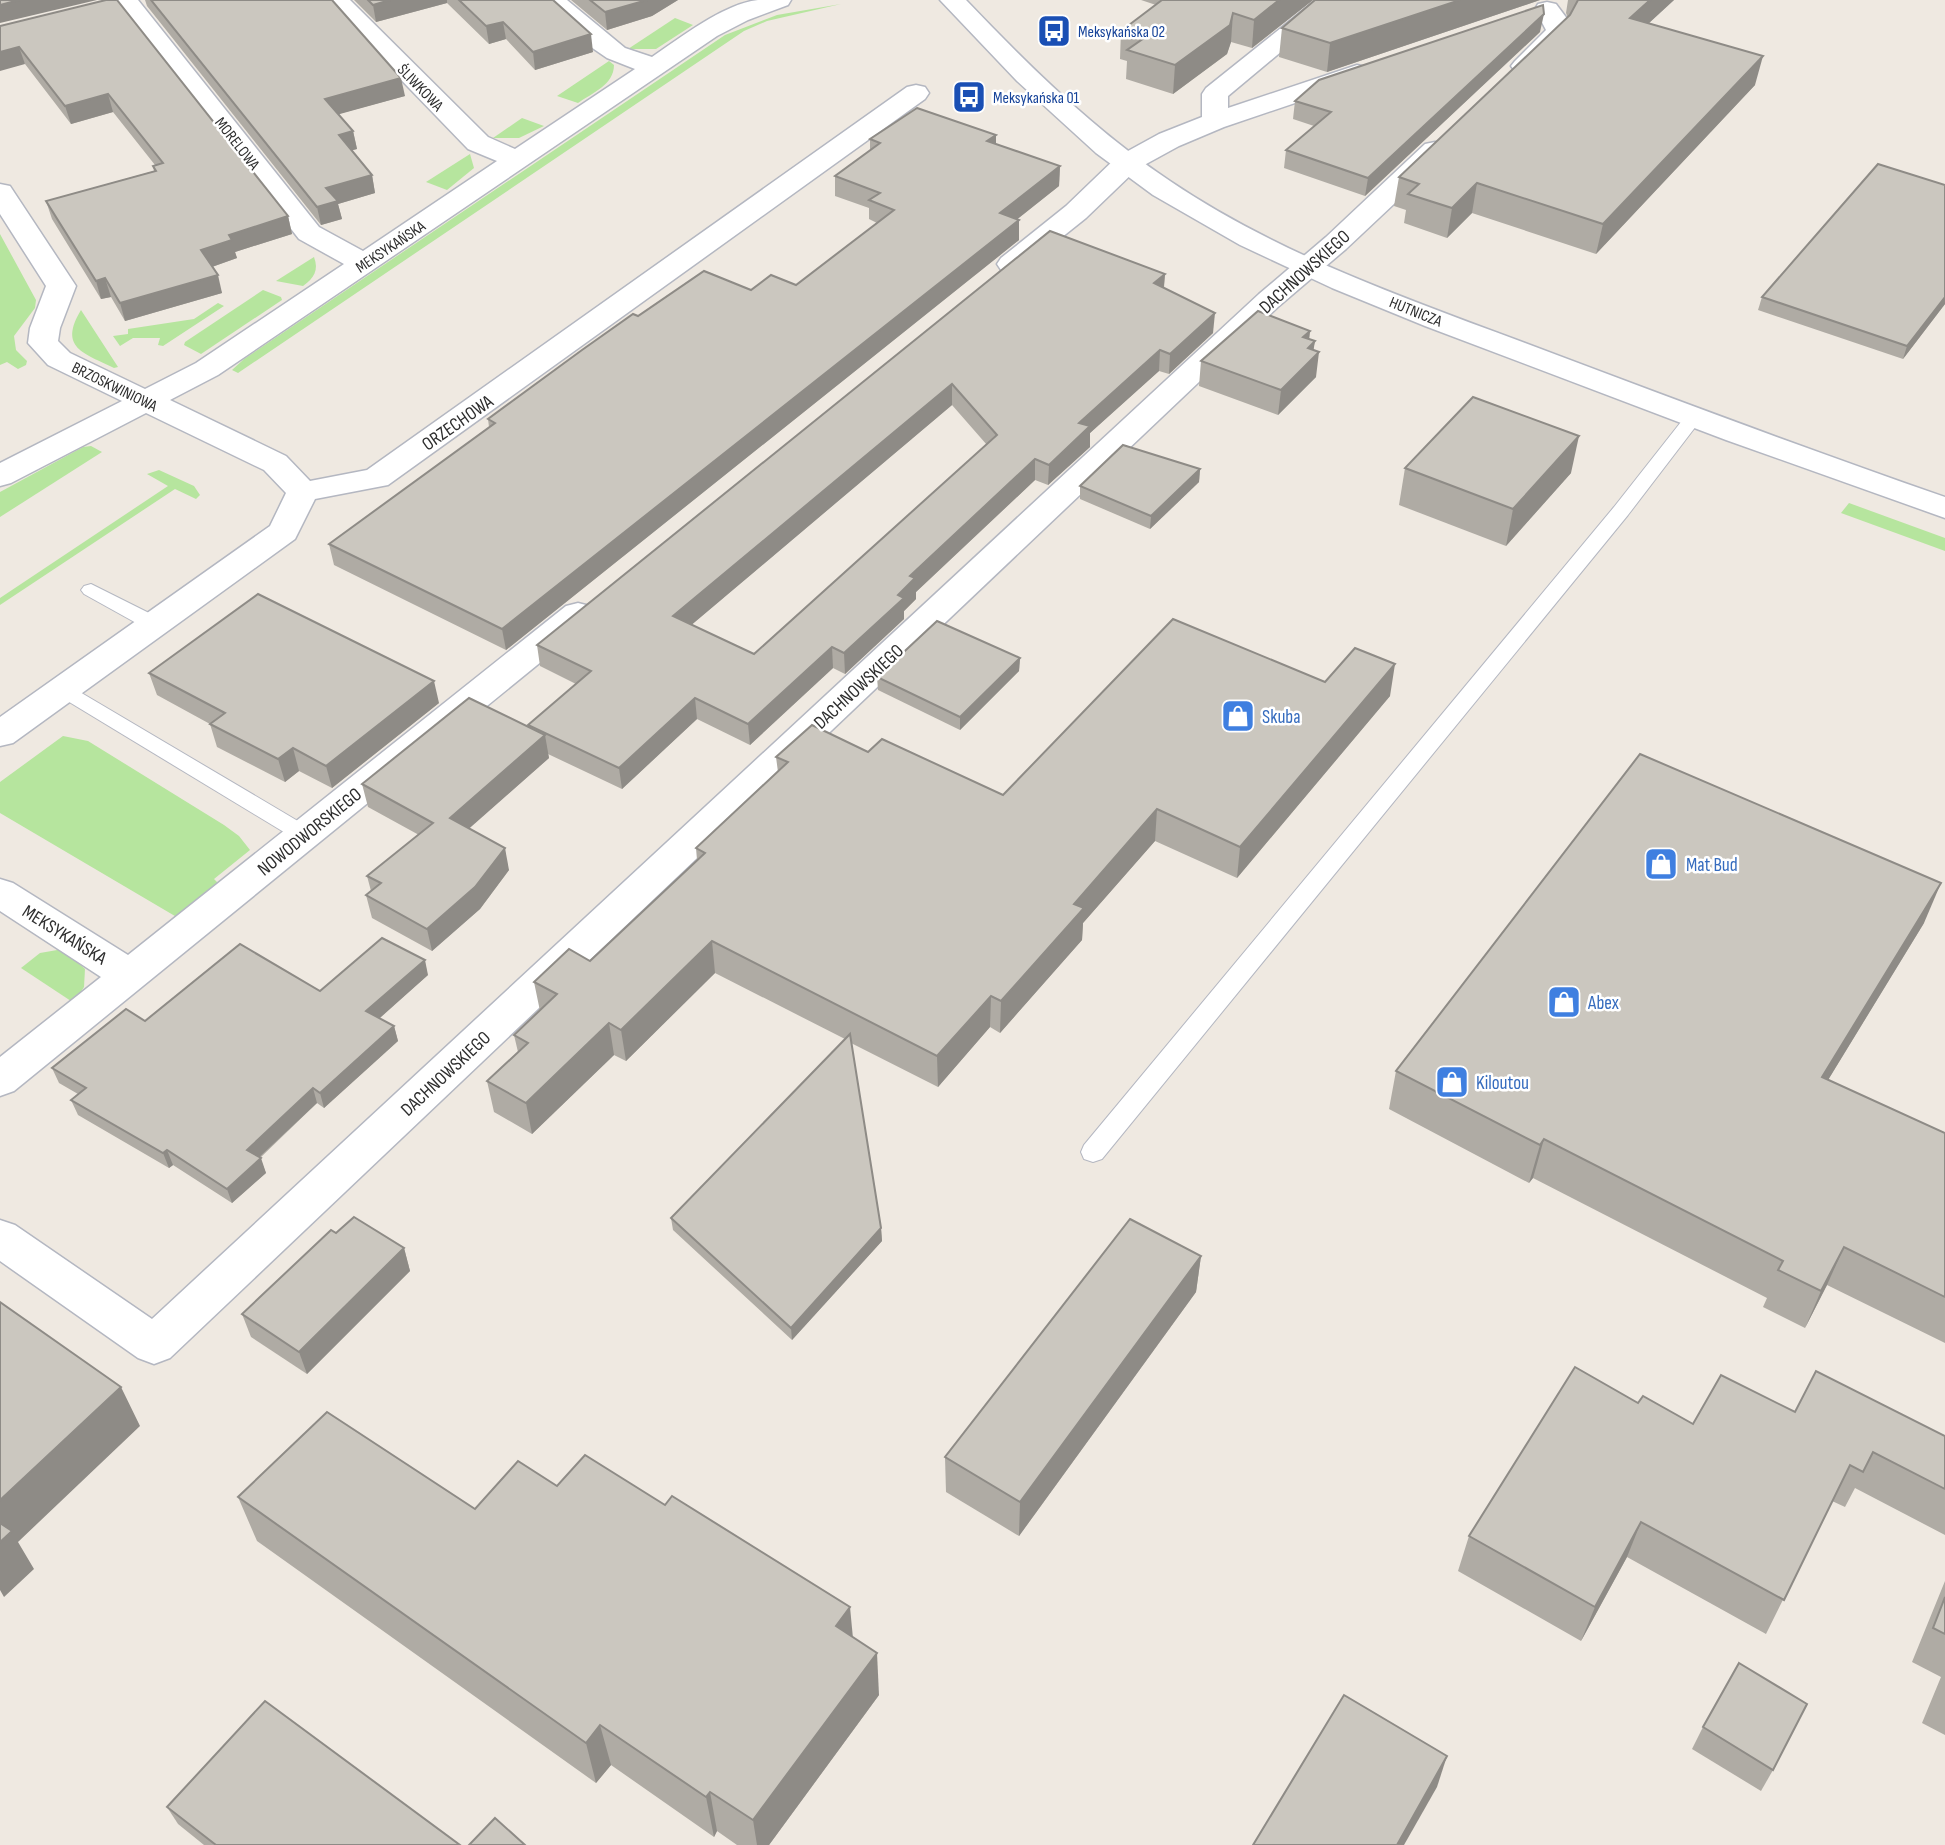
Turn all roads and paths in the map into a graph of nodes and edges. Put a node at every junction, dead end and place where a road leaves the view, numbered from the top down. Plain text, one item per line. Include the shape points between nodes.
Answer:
1 (336, 0) edge
2 (552, 0) edge
3 (952, 0) edge
4 (1331, 0) edge
5 (132, 1) edge
6 (778, 1) edge
7 (1559, 4) edge
8 (100, 9) edge
9 (1521, 18) edge
10 (1381, 65) edge
11 (654, 67) junction
12 (1505, 84) edge
13 (916, 93) dead end
14 (1215, 121) junction
15 (1455, 131) edge
16 (516, 160) junction
17 (1127, 163) junction
18 (0, 192) edge
19 (365, 263) junction
20 (1307, 267) junction
21 (989, 282) edge
22 (146, 401) junction
23 (1694, 417) junction
24 (0, 476) edge
25 (303, 492) junction
26 (1945, 508) edge
27 (92, 590) dead end
28 (598, 598) edge
29 (154, 624) junction
30 (62, 690) junction
31 (0, 734) edge
32 (304, 835) junction
33 (0, 894) edge
34 (130, 975) junction
35 (0, 1080) edge
36 (1093, 1152) dead end
37 (0, 1238) edge

1 - 16 street, ŚLIWKOWA via 478,143
2 - 11 street via 616,53
3 - 17 street, HUTNICZA via 1065,113
4 - 14 street via 1215,94
5 - 8 street
5 - 19 street, MORELOWA via 309,233
6 - 11 street, MEKSYKAŃSKA via 708,31
7 - 9 street
7 - 12 street via 1559,30
10 - 14 street
11 - 16 street, MEKSYKAŃSKA
13 - 25 street, ORZECHOWA via 377,478
14 - 17 street
15 - 20 street, DACHNOWSKIEGO
16 - 19 street, MEKSYKAŃSKA
17 - 20 street, HUTNICZA via 1164,189
17 - 21 street via 1076,212
18 - 22 street, BRZOSKWINIOWA via 61,286 58,303 42,327 43,343 59,359
19 - 22 street, MEKSYKAŃSKA via 207,369
20 - 23 street, HUTNICZA
20 - 37 street, DACHNOWSKIEGO via 154,1345
22 - 24 street, MEKSYKAŃSKA
22 - 25 street, BRZOSKWINIOWA via 275,463
23 - 26 street, HUTNICZA
23 - 36 lane
25 - 29 street via 283,532
27 - 29 lane
28 - 32 street, NOWODWORSKIEGO
29 - 30 street
30 - 31 street
30 - 32 lane
32 - 34 street, NOWODWORSKIEGO
33 - 34 street, MEKSYKAŃSKA
34 - 35 street, NOWODWORSKIEGO

